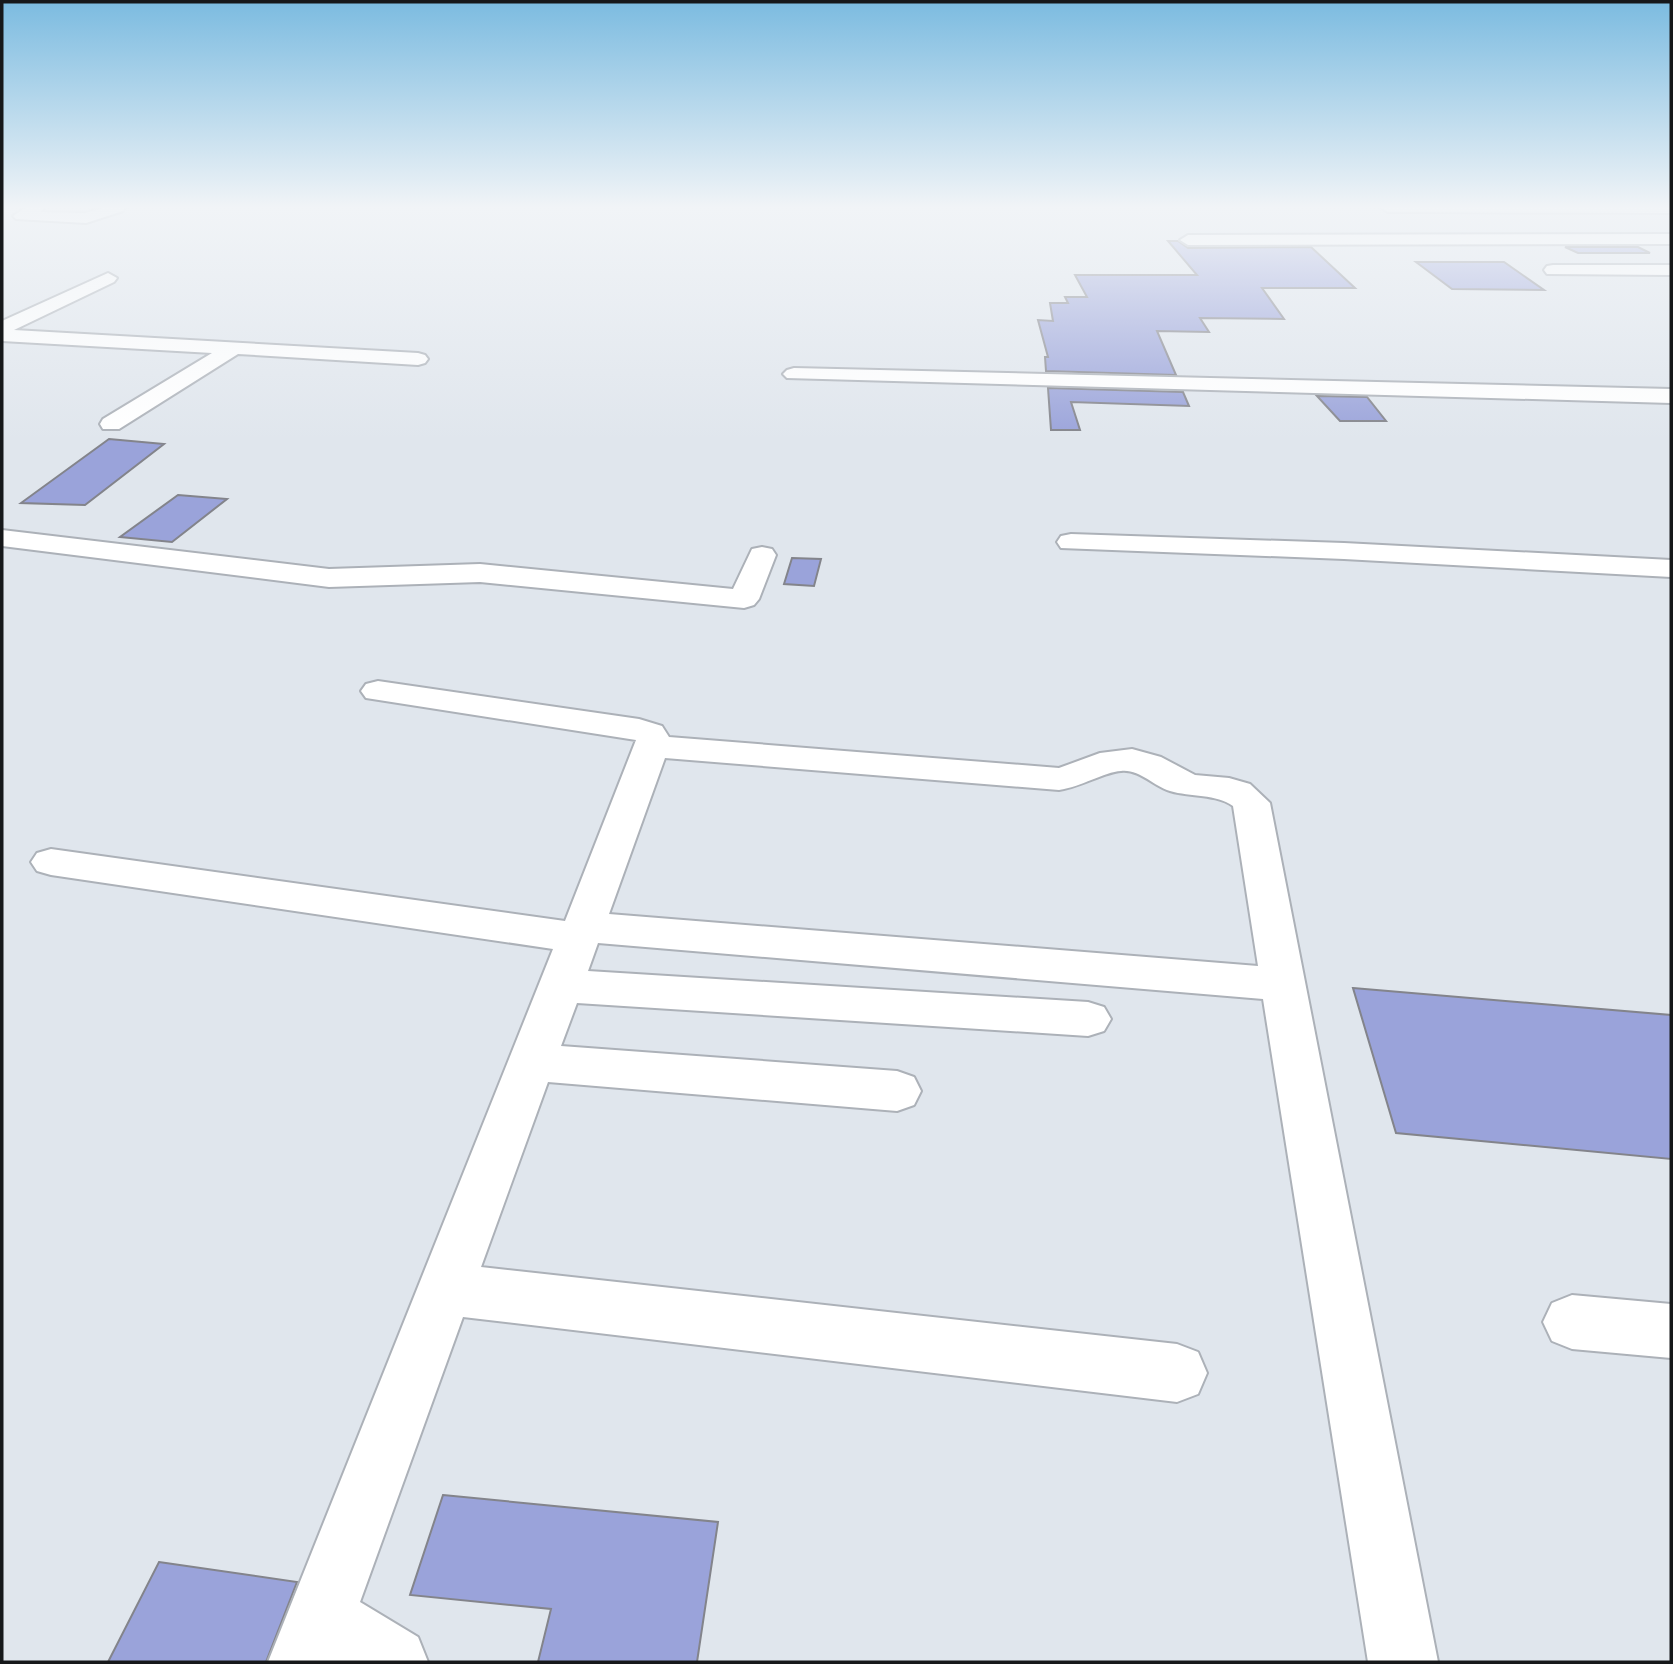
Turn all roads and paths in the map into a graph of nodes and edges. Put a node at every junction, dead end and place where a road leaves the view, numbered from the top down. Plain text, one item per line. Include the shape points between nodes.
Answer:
1 (92, 286) edge
2 (2, 328) edge
3 (2, 335) edge
4 (27, 336) junction
5 (2, 348) edge
6 (233, 348) junction
7 (418, 359) dead end
8 (794, 374) dead end
9 (1671, 396) edge
10 (111, 424) dead end
11 (2, 538) edge
12 (1071, 542) dead end
13 (762, 555) dead end
14 (1671, 569) edge
15 (378, 691) dead end
16 (652, 746) junction
17 (51, 862) dead end
18 (576, 951) junction
19 (1283, 984) junction
20 (1088, 1019) dead end
21 (533, 1062) junction
22 (897, 1091) dead end
23 (447, 1289) junction
24 (1572, 1322) dead end
25 (1671, 1331) edge
26 (1177, 1373) dead end
27 (312, 1640) edge
28 (393, 1662) edge
29 (1403, 1662) edge

1 - 2 street
3 - 4 street
4 - 5 street
4 - 6 street
6 - 7 street
6 - 10 street
8 - 9 street
11 - 13 street via 329,578 480,573 744,598
12 - 14 street
15 - 16 street via 639,729 650,733
16 - 18 street
16 - 19 street via 1059,779 1071,779 1102,763 1137,759 1187,785 1244,793 1251,803
17 - 18 street
18 - 19 street
18 - 20 street
18 - 21 street
19 - 29 street
21 - 22 street
21 - 23 street
23 - 26 street
23 - 27 street
24 - 25 street
27 - 28 street

